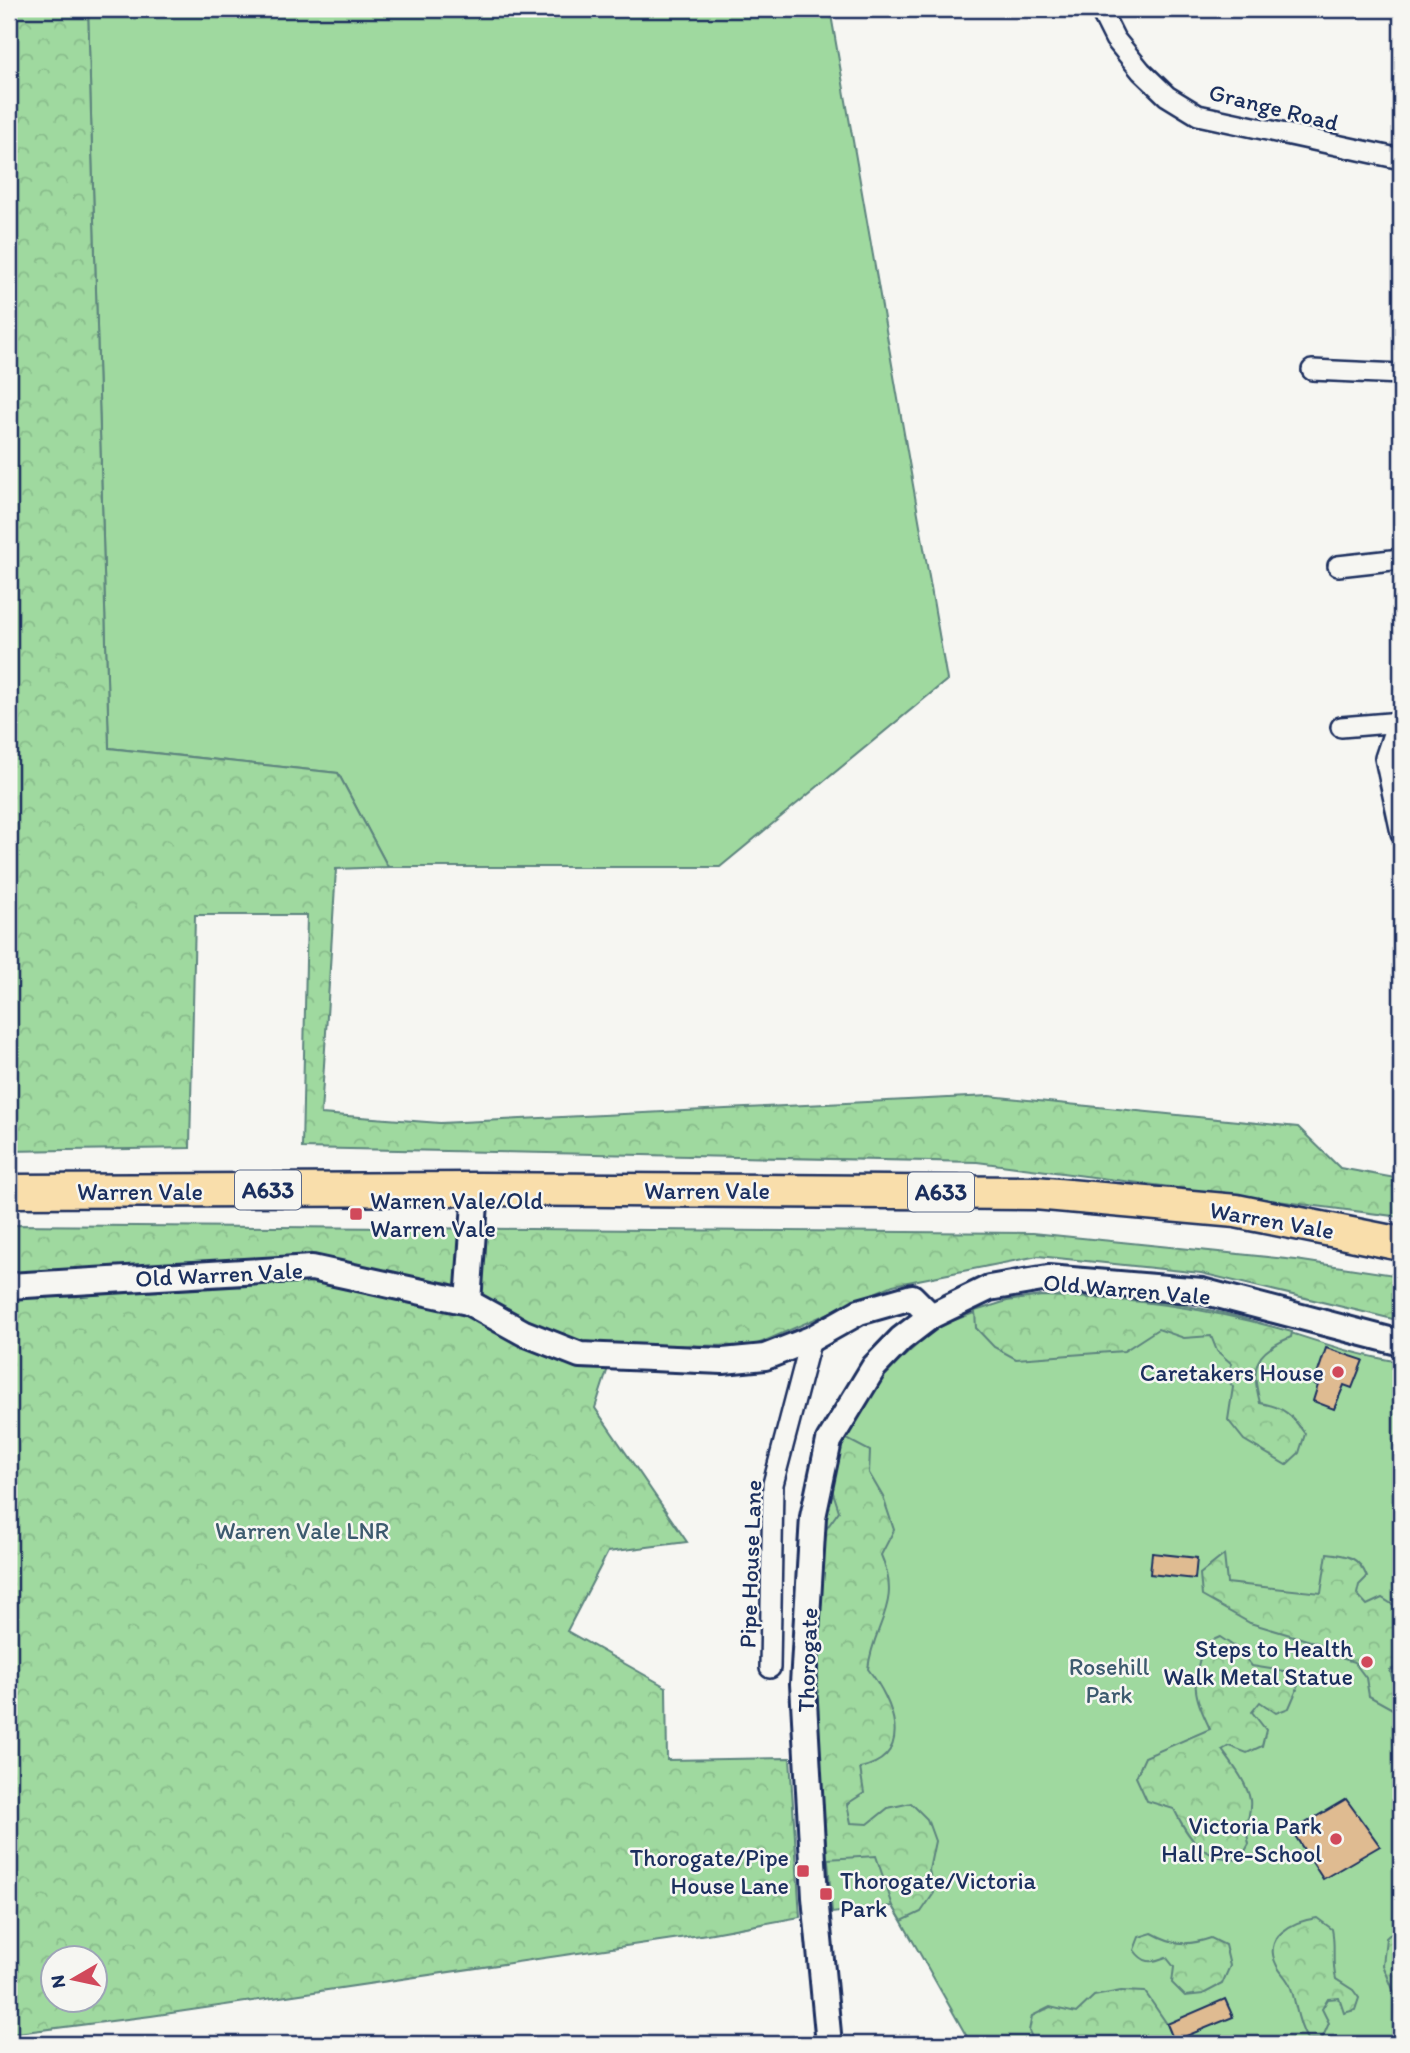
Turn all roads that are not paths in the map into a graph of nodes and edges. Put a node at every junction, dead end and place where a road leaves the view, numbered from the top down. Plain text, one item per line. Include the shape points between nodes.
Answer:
1 (1100, 9) edge
2 (1401, 159) edge
3 (1312, 370) dead end
4 (1401, 374) edge
5 (1401, 559) edge
6 (1338, 566) dead end
7 (1399, 722) edge
8 (1341, 727) dead end
9 (1401, 833) edge
10 (476, 1189) junction
11 (9, 1191) edge
12 (1401, 1244) edge
13 (9, 1286) edge
14 (468, 1303) junction
15 (932, 1316) junction
16 (811, 1339) junction
17 (1401, 1343) edge
18 (770, 1668) dead end
19 (829, 2044) edge

1 - 2 street, Grange Road via 1140,72 1198,115
3 - 4 street
5 - 6 street
7 - 8 street
7 - 9 street via 1385,758
10 - 11 main road, Warren Vale / A633
10 - 12 main road, Warren Vale / A633 via 1035,1193 1236,1211
10 - 14 street
13 - 14 street, Old Warren Vale via 312,1268
14 - 16 street, Old Warren Vale via 524,1333 580,1355 723,1362 765,1357
15 - 16 street, Old Warren Vale via 912,1297 890,1301 859,1312
15 - 17 street, Old Warren Vale via 989,1288 1048,1278 1202,1292
15 - 19 street, Thorogate via 874,1367 849,1403 829,1441 813,1517 803,1684
16 - 18 street, Pipe House Lane via 774,1484

